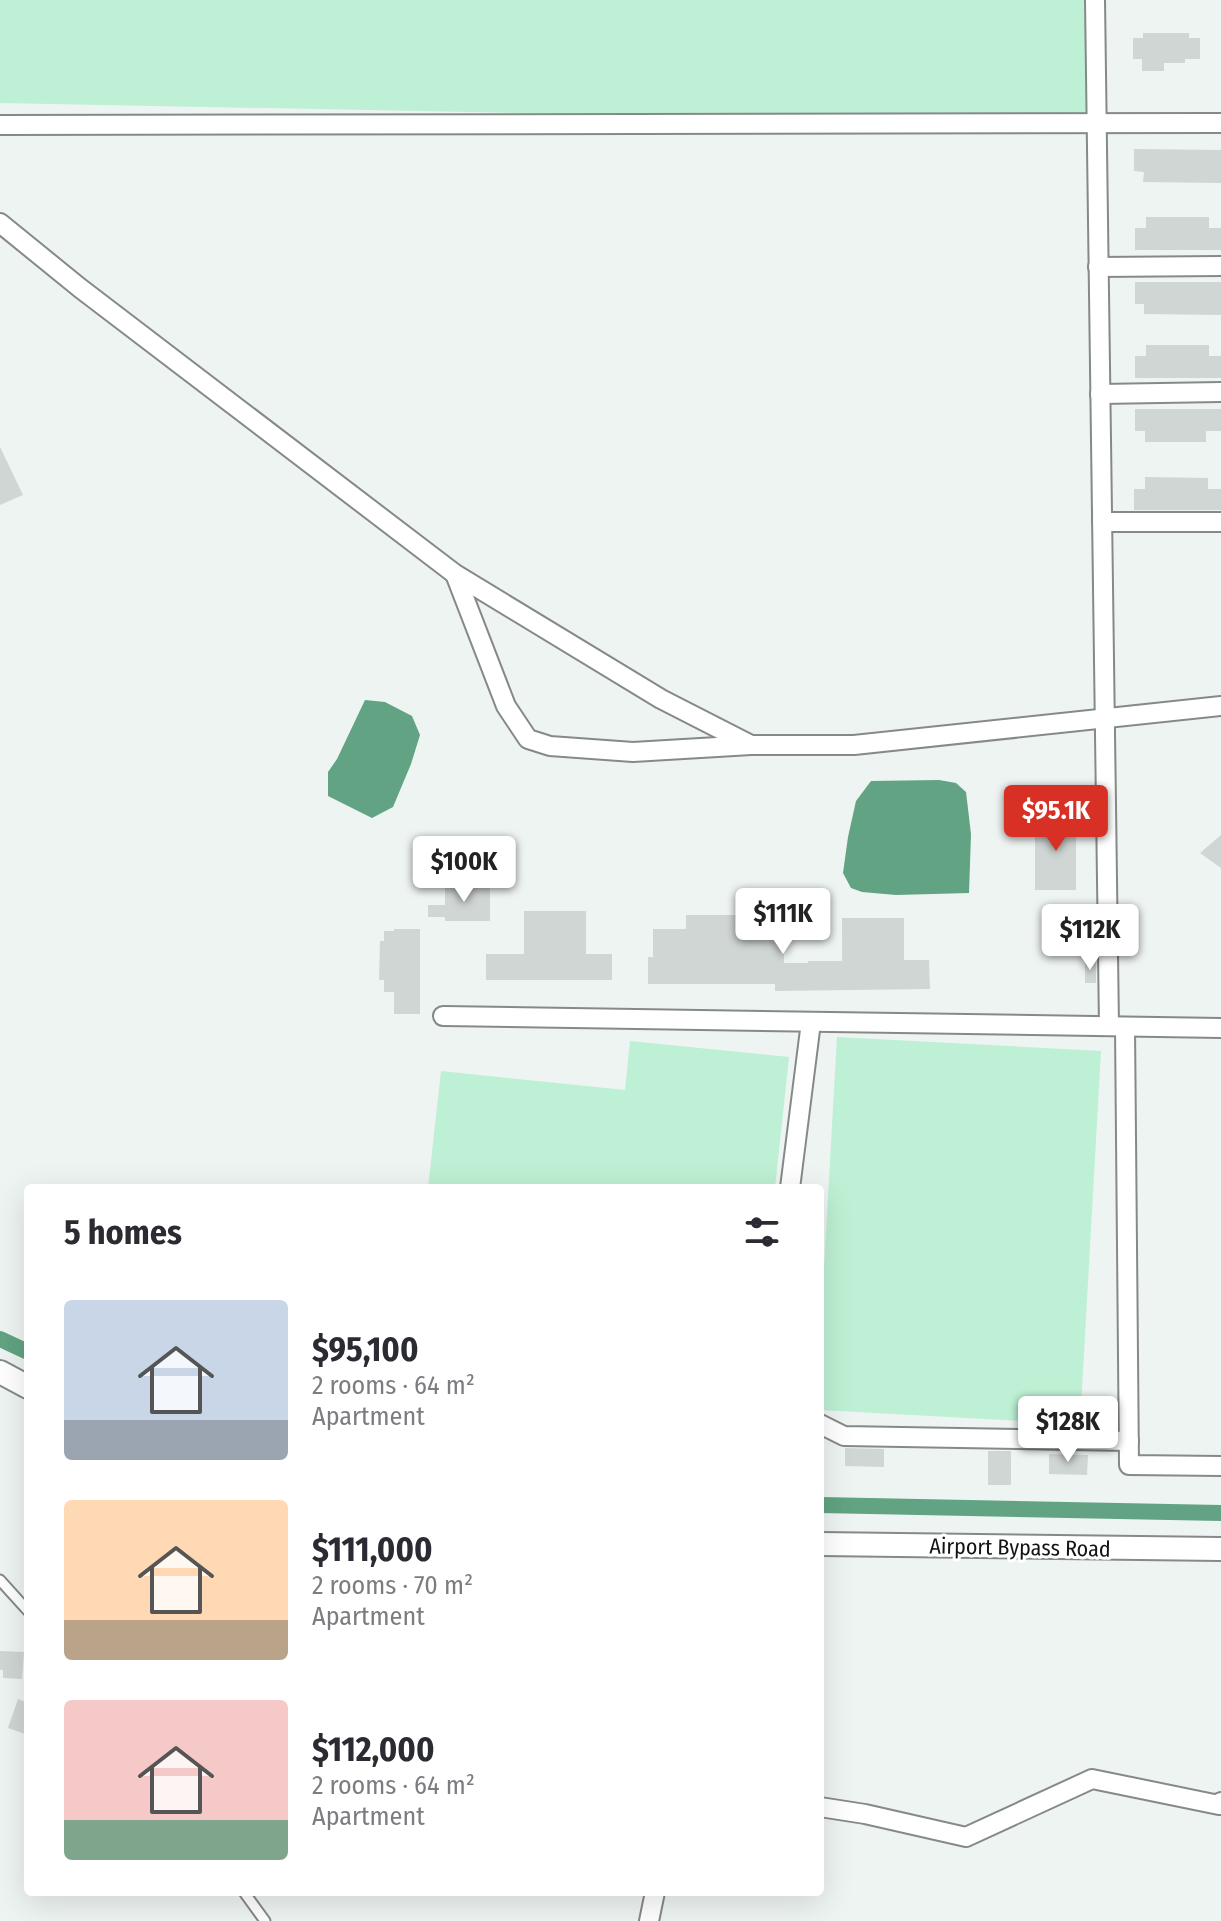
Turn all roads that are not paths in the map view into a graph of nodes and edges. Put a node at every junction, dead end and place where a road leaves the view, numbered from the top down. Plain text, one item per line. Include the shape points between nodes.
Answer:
1 (1095, 0) edge
2 (1221, 123) edge
3 (1097, 124) junction
4 (0, 125) edge
5 (0, 223) edge
6 (1221, 266) edge
7 (1098, 267) junction
8 (1221, 392) edge
9 (1100, 394) junction
10 (1102, 522) junction
11 (1221, 522) edge
12 (455, 574) junction
13 (1221, 706) edge
14 (1104, 717) junction
15 (751, 745) junction
16 (443, 1016) dead end
17 (811, 1022) junction
18 (1117, 1026) junction
19 (1221, 1028) edge
20 (791, 1184) edge
21 (0, 1372) edge
22 (24, 1385) edge
23 (824, 1426) edge
24 (1129, 1441) junction
25 (1221, 1466) edge
26 (824, 1544) edge
27 (1221, 1549) edge
28 (0, 1580) edge
29 (24, 1607) edge
30 (1221, 1802) edge
31 (824, 1808) edge
32 (247, 1896) edge
33 (654, 1896) edge
34 (265, 1921) edge
35 (649, 1921) edge

1 - 3 street
2 - 3 street
3 - 4 street
3 - 7 street
5 - 12 street
6 - 7 street
7 - 9 street
8 - 9 street
9 - 10 street
10 - 11 street
10 - 14 street
12 - 15 street via 661,699
12 - 15 street via 506,706 528,739 550,746 633,752
13 - 14 street
14 - 15 street via 854,745
14 - 18 street
16 - 17 street
17 - 18 street
17 - 20 street
18 - 19 street
18 - 24 street
21 - 22 street
23 - 24 street via 844,1436
24 - 25 street via 1129,1465
26 - 27 street, Airport Bypass Road
28 - 29 lane
30 - 31 street via 1092,1779 966,1837
32 - 34 lane
33 - 35 street

